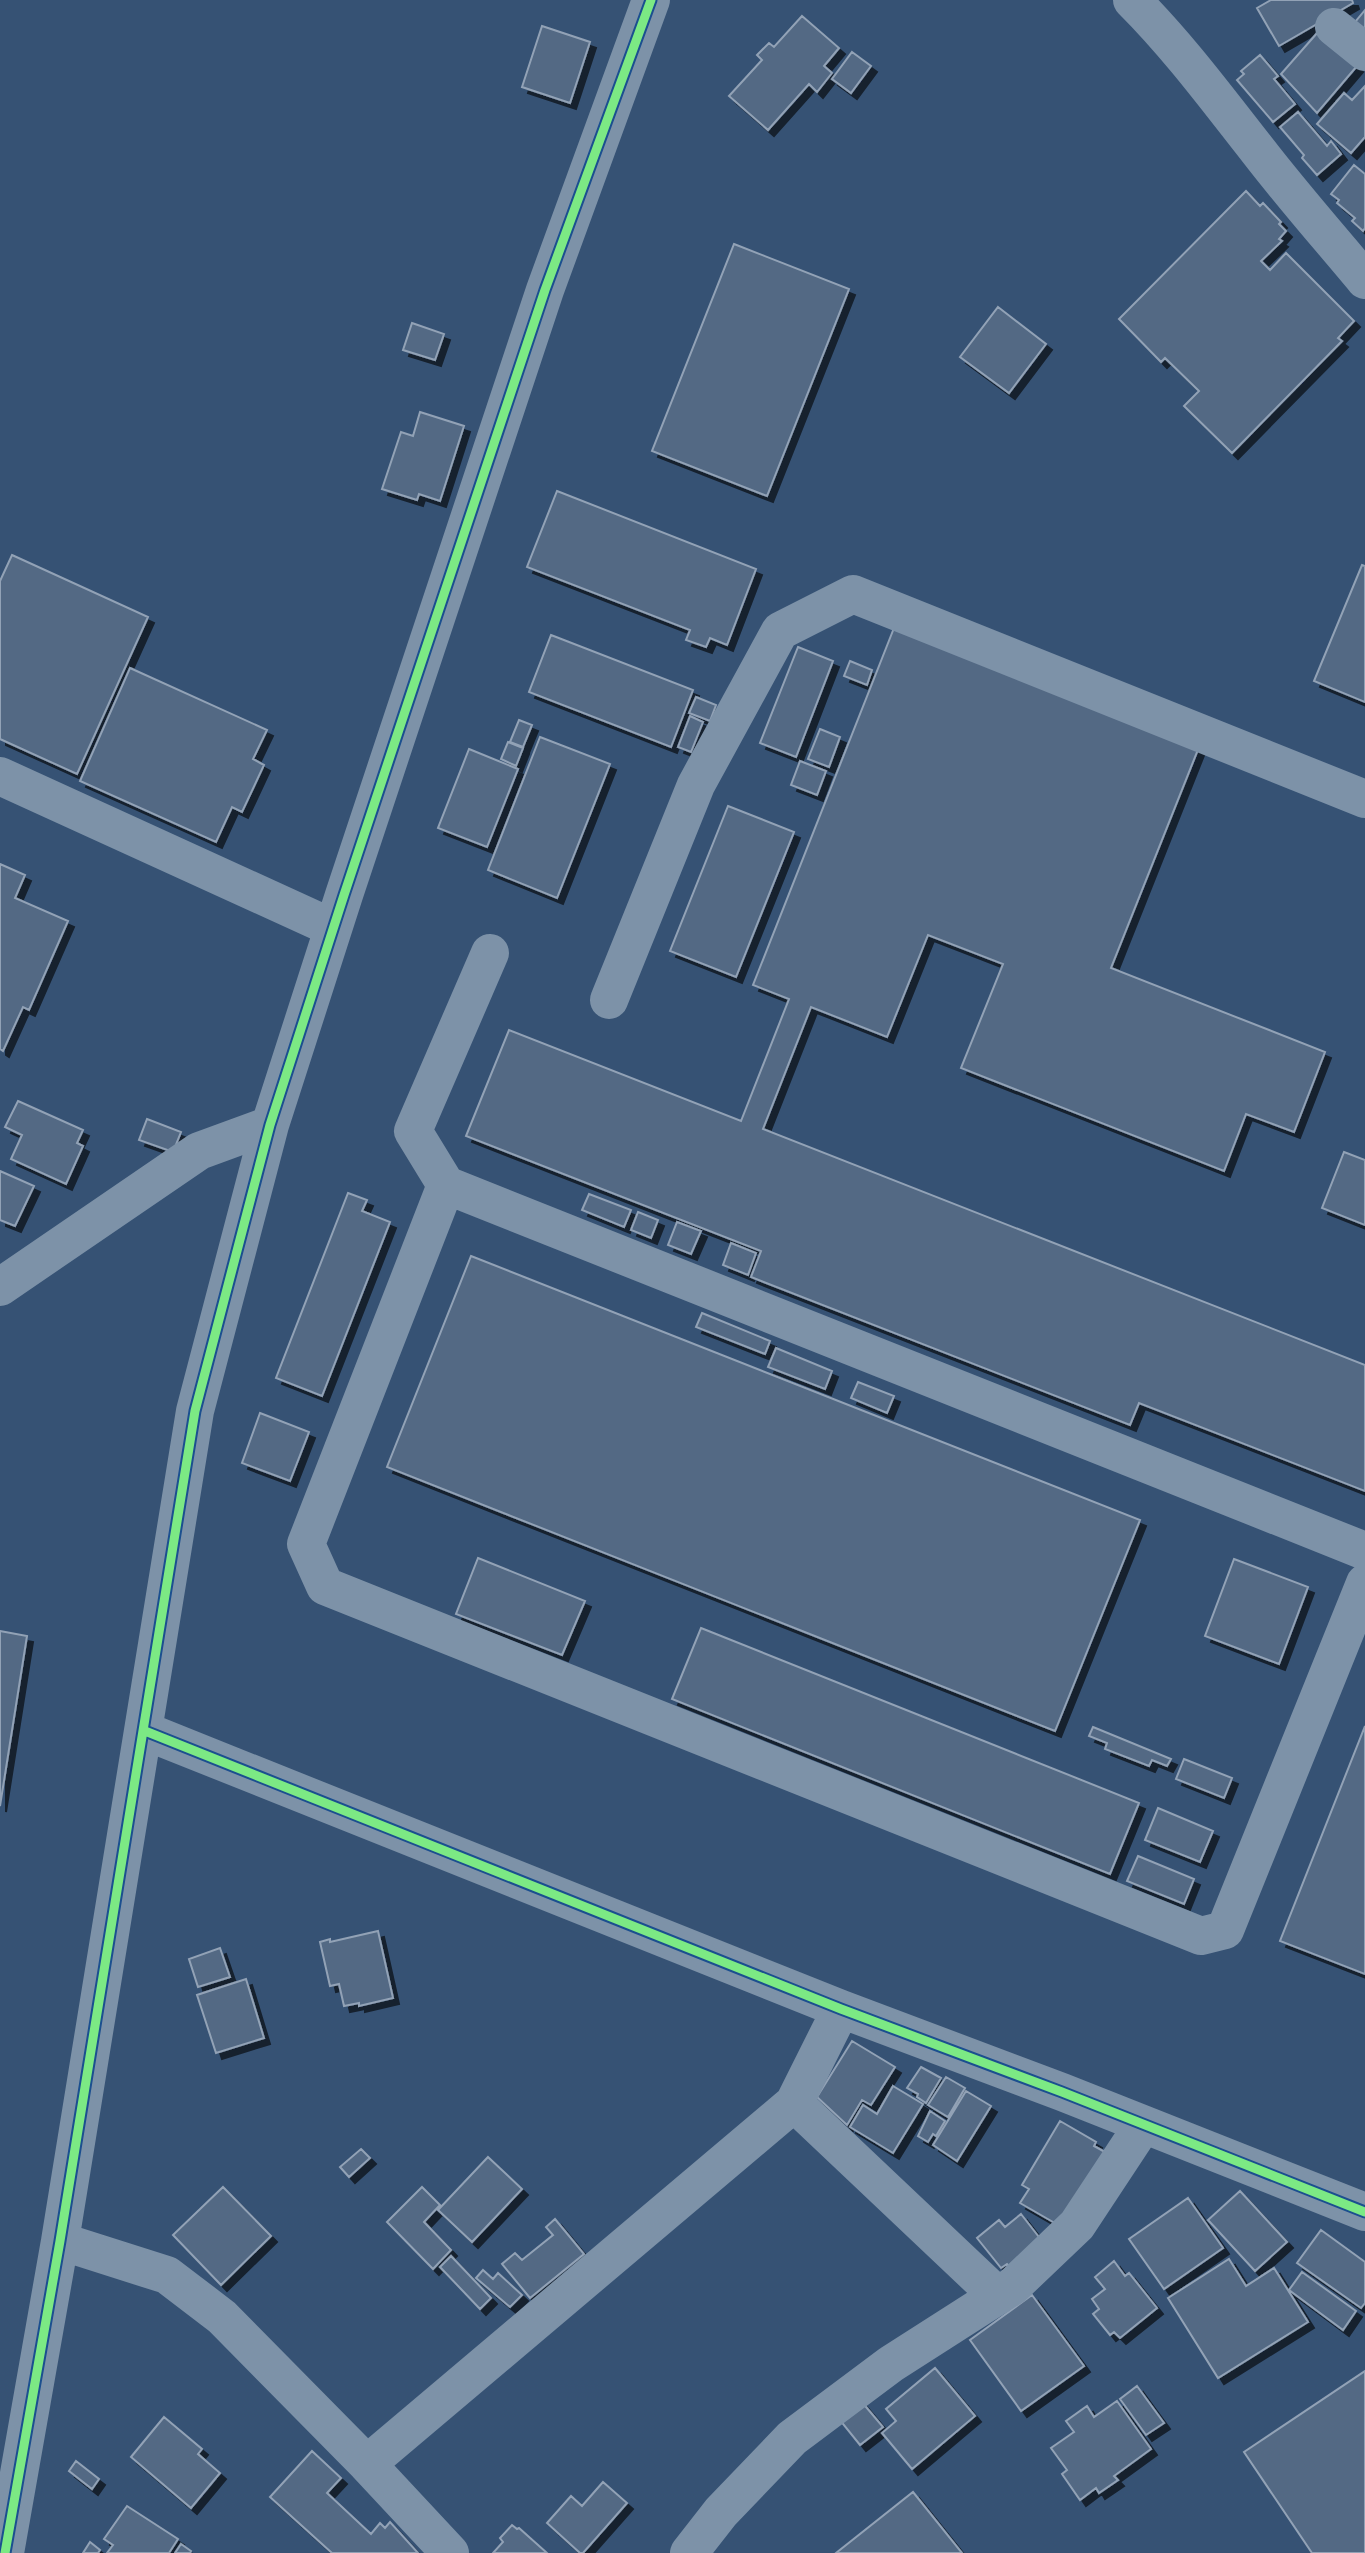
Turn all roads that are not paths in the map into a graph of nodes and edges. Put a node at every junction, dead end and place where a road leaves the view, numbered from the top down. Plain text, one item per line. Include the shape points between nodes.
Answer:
1 (651, 0) edge
2 (1132, 0) edge
3 (1334, 27) dead end
4 (1365, 52) edge
5 (1365, 280) edge
6 (0, 776) edge
7 (1365, 799) edge
8 (334, 928) junction
9 (490, 953) dead end
10 (609, 1000) dead end
11 (270, 1125) junction
12 (446, 1185) junction
13 (0, 1287) edge
14 (1365, 1551) edge
15 (1365, 1583) edge
16 (145, 1731) junction
17 (841, 2009) junction
18 (794, 2103) junction
19 (1143, 2125) junction
20 (1365, 2212) edge
21 (60, 2241) junction
22 (998, 2296) junction
23 (367, 2465) junction
24 (5, 2536) edge
25 (450, 2553) edge
26 (689, 2553) edge

1 - 8 street via 545,290
2 - 5 street via 1202,77
3 - 4 street
6 - 8 street
7 - 10 street via 853,594 780,631 696,785
8 - 11 street
9 - 12 street via 413,1131
11 - 13 street via 199,1151
11 - 16 street via 195,1411
12 - 14 street
12 - 15 street via 306,1544 325,1586 1201,1936 1225,1930
16 - 17 street
16 - 21 street
17 - 18 street
17 - 19 street
18 - 22 street
18 - 23 street
19 - 20 street
19 - 22 street via 1077,2225
21 - 23 street via 167,2275 222,2317
21 - 24 street
22 - 26 street via 891,2364 792,2438 721,2512
23 - 25 street

